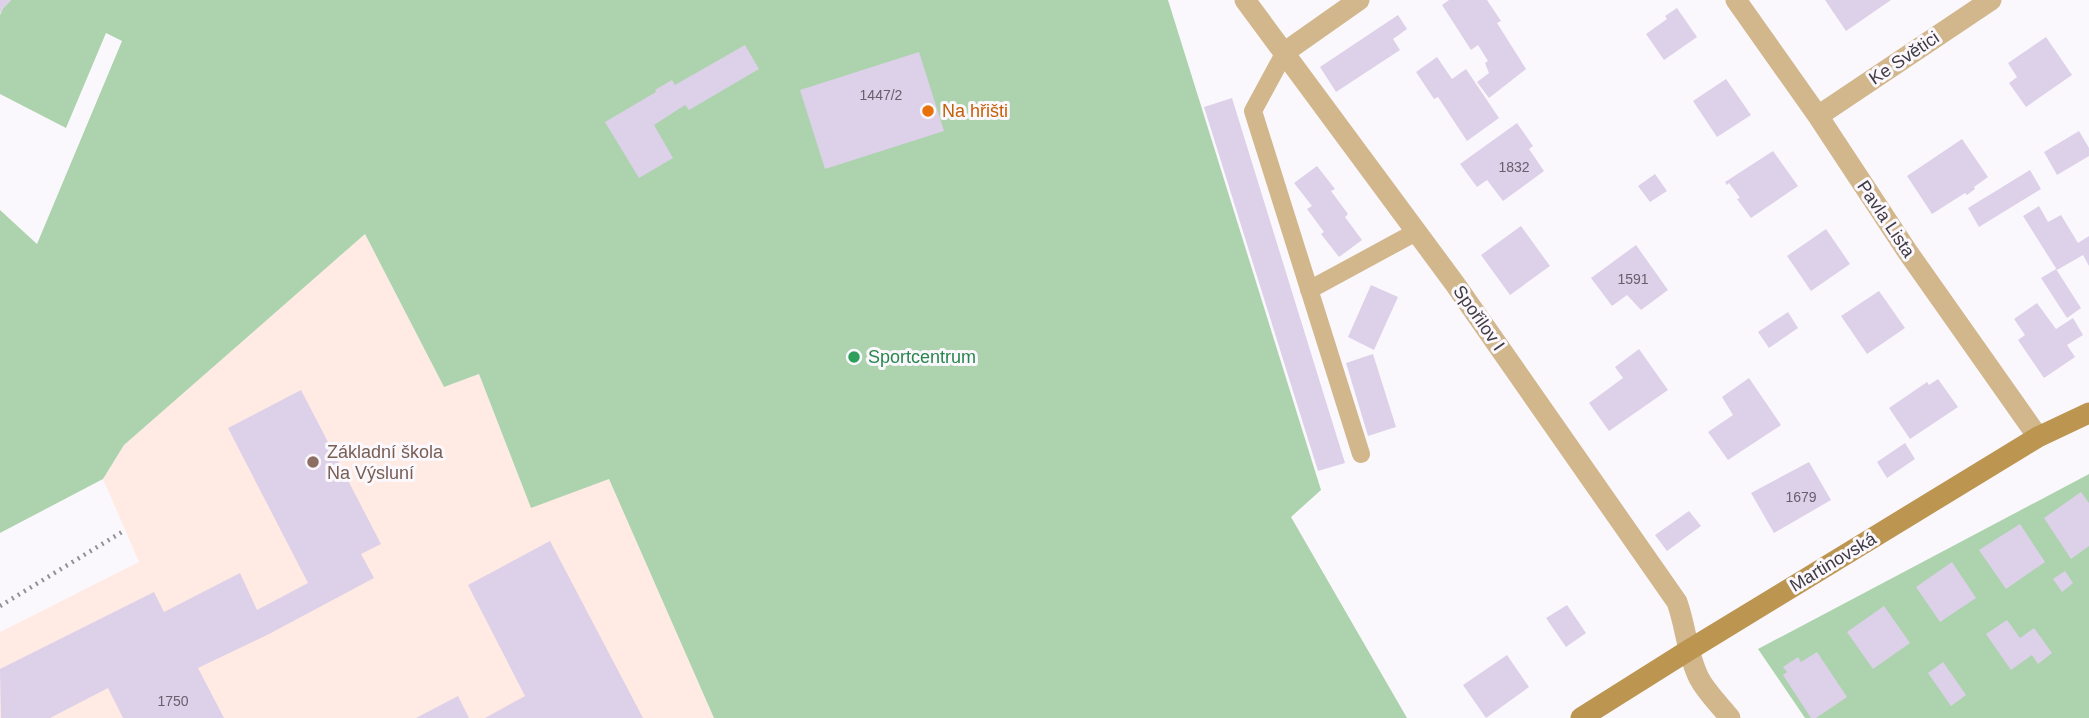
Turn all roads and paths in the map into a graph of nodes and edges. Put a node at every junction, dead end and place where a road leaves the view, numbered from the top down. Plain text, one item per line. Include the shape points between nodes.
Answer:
1 (1245, 0) edge
2 (1359, 0) edge
3 (1736, 0) edge
4 (1991, 0) edge
5 (1285, 52) junction
6 (1818, 117) junction
7 (1416, 232) junction
8 (1309, 290) junction
9 (2089, 413) edge
10 (2038, 437) junction
11 (1361, 454) dead end
12 (122, 532) dead end
13 (0, 606) edge
14 (1689, 650) junction
15 (1581, 718) edge
16 (1730, 718) edge

1 - 5 street, Spořilov I
2 - 5 street
3 - 6 street, Pavla Lista
4 - 6 street, Ke Světici
5 - 7 street, Spořilov I
5 - 8 lane via 1253,111
6 - 10 street, Pavla Lista
7 - 8 lane
7 - 14 street, Spořilov I via 1677,602
8 - 11 lane
9 - 10 street, Martinovská
10 - 14 street, Martinovská
12 - 13 path
14 - 15 street, Martinovská
14 - 16 street, Spořilov I via 1700,679

